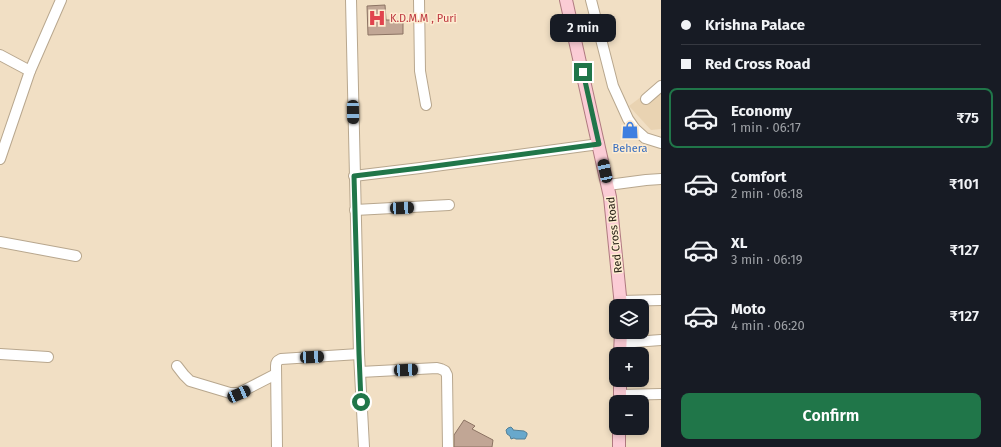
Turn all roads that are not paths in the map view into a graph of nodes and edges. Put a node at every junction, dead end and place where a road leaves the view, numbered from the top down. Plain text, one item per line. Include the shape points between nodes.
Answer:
1 (61, 0) edge
2 (351, 0) edge
3 (419, 0) edge
4 (566, 0) edge
5 (591, 0) edge
6 (0, 55) edge
7 (30, 71) junction
8 (661, 86) edge
9 (646, 99) dead end
10 (426, 106) dead end
11 (661, 143) edge
12 (599, 144) junction
13 (0, 159) edge
14 (354, 176) junction
15 (661, 179) edge
16 (608, 185) junction
17 (449, 205) dead end
18 (355, 210) junction
19 (0, 242) edge
20 (76, 256) dead end
21 (621, 299) edge
22 (661, 300) edge
23 (649, 301) edge
24 (661, 340) edge
25 (621, 343) edge
26 (0, 354) edge
27 (359, 354) junction
28 (48, 357) dead end
29 (178, 366) dead end
30 (360, 372) junction
31 (276, 374) junction
32 (661, 394) edge
33 (649, 395) edge
34 (619, 435) edge
35 (277, 447) edge
36 (364, 447) edge
37 (448, 447) edge
38 (619, 447) edge

1 - 7 street
2 - 14 street
3 - 10 street via 420,71
4 - 12 main road, Red Cross Road
5 - 11 street via 613,86 628,119 645,138
6 - 7 street
7 - 13 street
8 - 9 street
12 - 14 street
12 - 16 main road, Red Cross Road
14 - 18 street
15 - 16 street
16 - 21 main road, Red Cross Road
17 - 18 street
18 - 27 street
19 - 20 street
22 - 23 street
24 - 25 street
26 - 28 street
27 - 30 street
27 - 31 street via 281,359 276,363
29 - 31 street via 190,381 239,394
30 - 36 street
30 - 37 street via 437,368 445,370
31 - 35 street
32 - 33 street
34 - 38 main road

